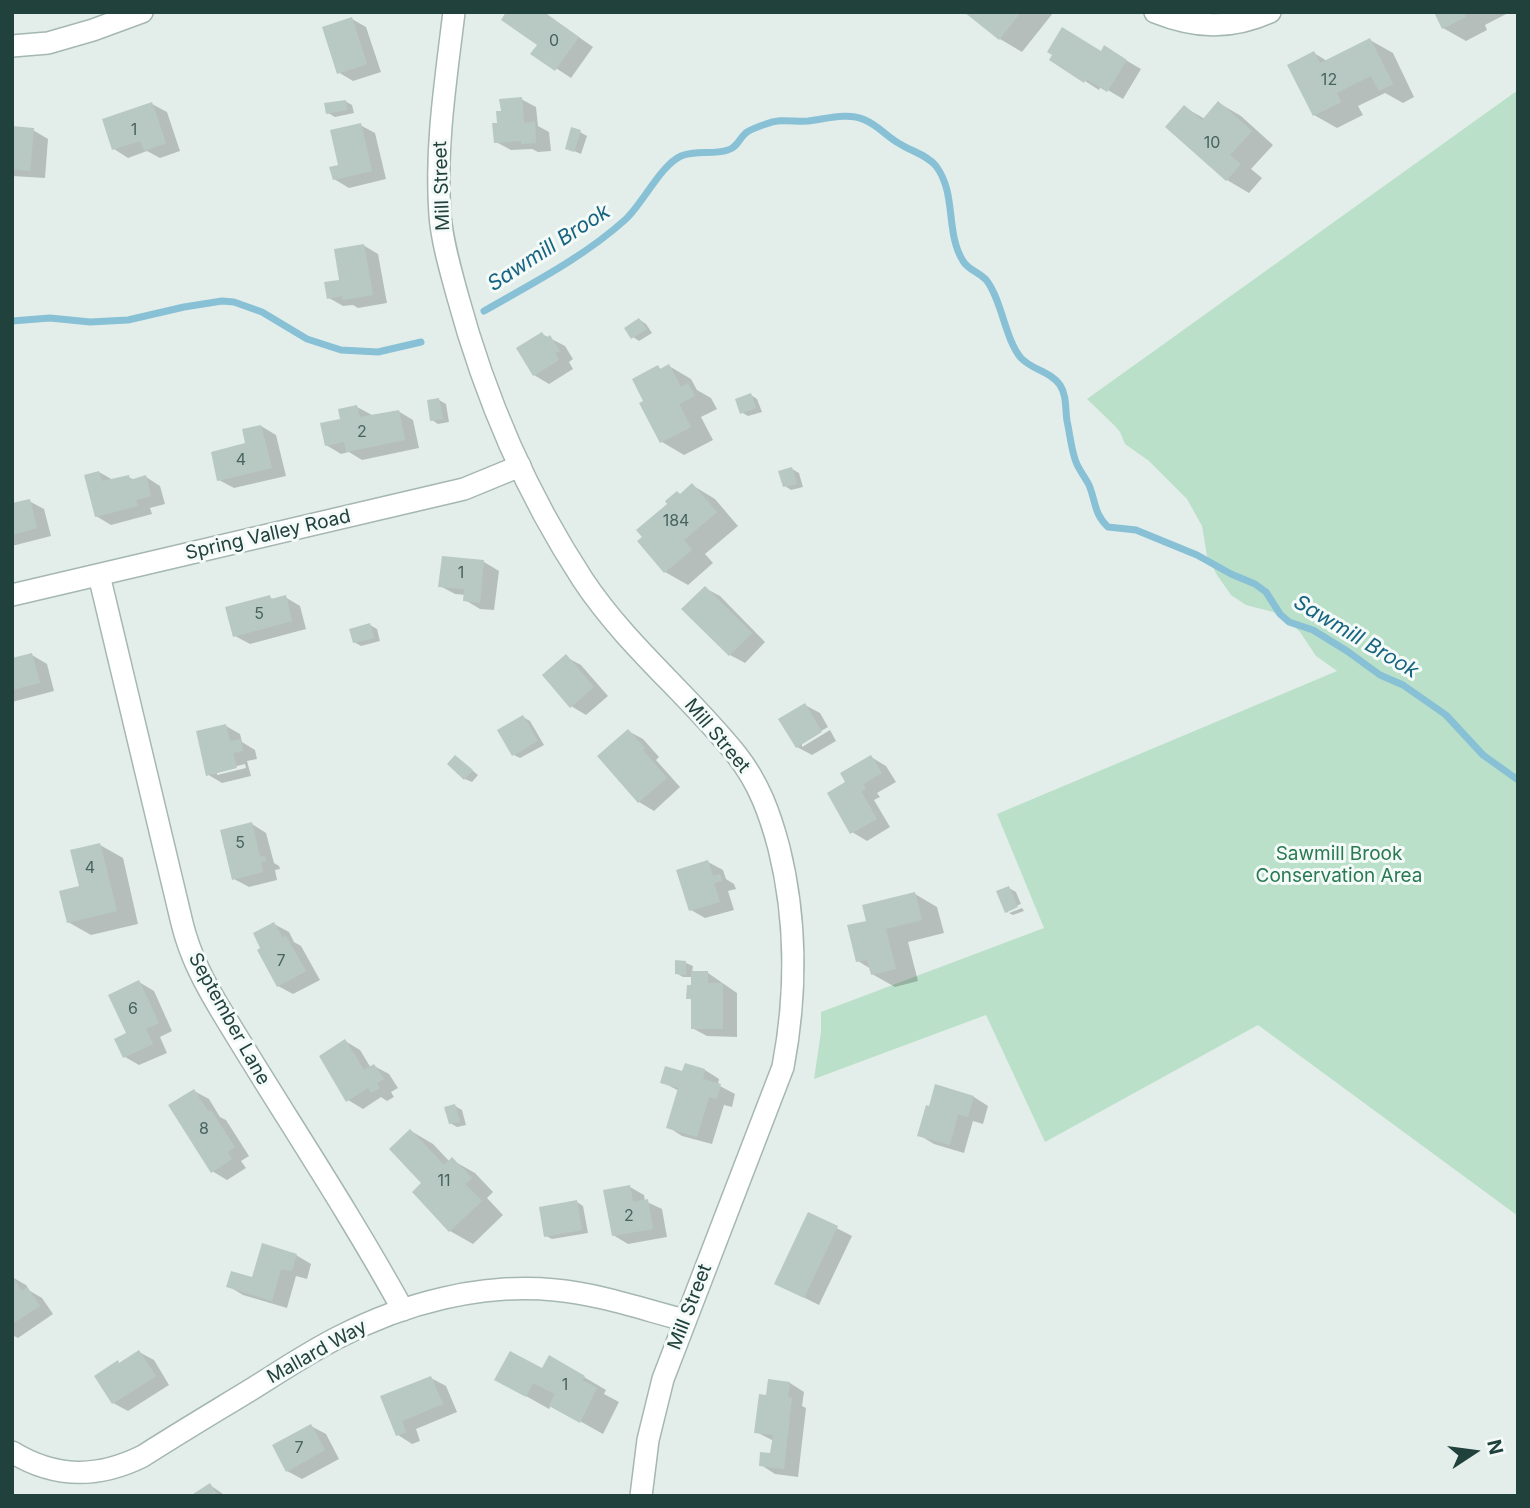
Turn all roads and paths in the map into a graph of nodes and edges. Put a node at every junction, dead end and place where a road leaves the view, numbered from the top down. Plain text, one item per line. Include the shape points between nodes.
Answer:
1 (142, 12) edge
2 (454, 12) edge
3 (1155, 12) edge
4 (1270, 12) edge
5 (12, 46) edge
6 (520, 466) junction
7 (99, 575) junction
8 (12, 595) edge
9 (403, 1310) junction
10 (684, 1320) junction
11 (12, 1452) edge
12 (641, 1496) edge

1 - 5 street via 48,43
2 - 6 street, Mill Street via 439,146 440,219 475,354
3 - 4 street via 1181,22 1214,25
6 - 7 street, Spring Valley Road via 464,489
6 - 10 street, Mill Street via 555,534 602,607 748,770 765,801 784,871 794,955 783,1067
7 - 8 street, Spring Valley Road
7 - 9 street, September Lane via 192,957
9 - 10 street, Mallard Way via 481,1291 541,1290 578,1294
9 - 11 street, Mallard Way via 319,1348 121,1466 84,1473 60,1471
10 - 12 street, Mill Street via 648,1440

